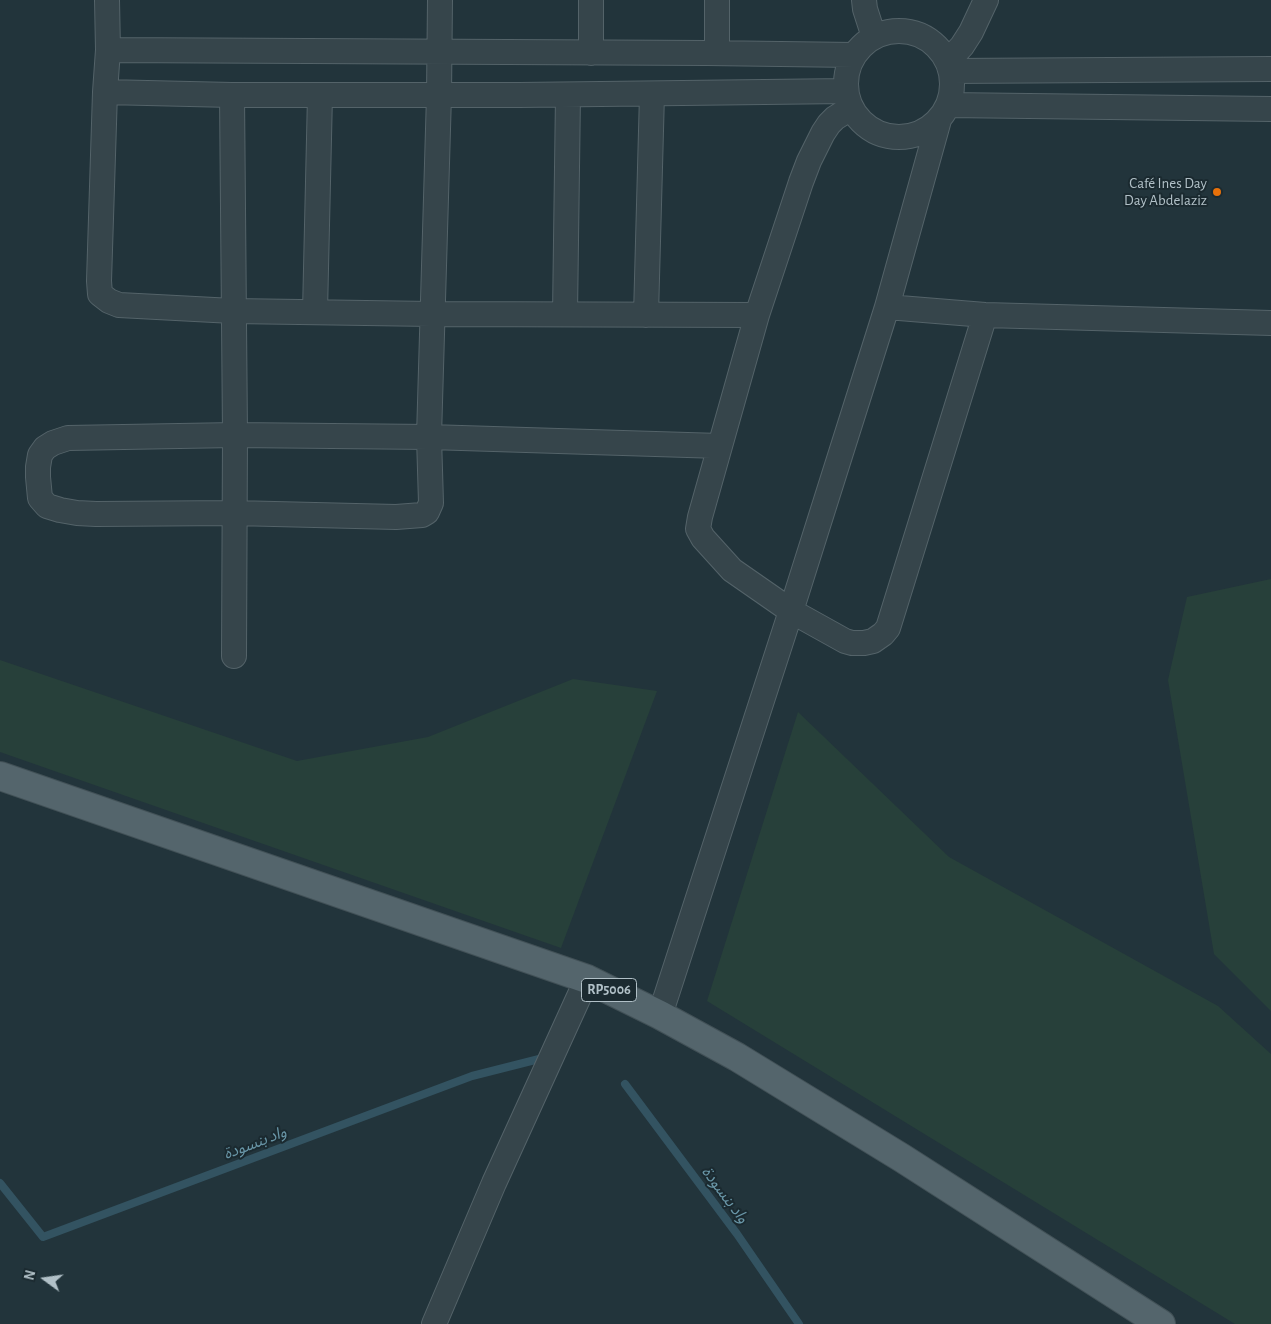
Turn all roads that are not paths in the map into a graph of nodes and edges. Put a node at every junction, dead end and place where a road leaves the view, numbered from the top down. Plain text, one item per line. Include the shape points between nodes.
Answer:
1 (107, 0) edge
2 (440, 0) edge
3 (591, 0) edge
4 (717, 0) edge
5 (864, 0) edge
6 (986, 0) edge
7 (874, 37) junction
8 (108, 50) junction
9 (439, 52) junction
10 (591, 53) junction
11 (717, 53) junction
12 (854, 55) junction
13 (949, 66) junction
14 (1271, 69) edge
15 (105, 92) junction
16 (568, 94) junction
17 (652, 94) junction
18 (232, 95) junction
19 (320, 95) junction
20 (439, 95) junction
21 (848, 100) junction
22 (1271, 109) edge
23 (944, 113) junction
24 (887, 307) junction
25 (234, 311) junction
26 (315, 312) junction
27 (432, 314) junction
28 (565, 314) junction
29 (646, 315) junction
30 (756, 315) junction
31 (985, 315) junction
32 (1271, 323) edge
33 (235, 435) junction
34 (429, 437) junction
35 (720, 446) junction
36 (234, 513) junction
37 (790, 612) junction
38 (234, 656) dead end
39 (0, 776) edge
40 (587, 979) junction
41 (660, 1015) junction
42 (434, 1324) edge
43 (1161, 1324) edge

1 - 8 street
2 - 9 street
3 - 10 street
4 - 11 street
5 - 7 street
6 - 13 street via 971,32
7 - 12 street
7 - 13 street via 891,31 908,31 924,37 938,47
8 - 9 street
8 - 15 street
9 - 10 street
9 - 20 street
10 - 11 street
11 - 12 street
12 - 21 street via 847,72
13 - 14 street
13 - 23 street via 953,88
15 - 18 street
15 - 25 street via 100,294 118,305
16 - 17 street
16 - 20 street
16 - 28 street
17 - 21 street
17 - 29 street
18 - 19 street
18 - 25 street
19 - 20 street
19 - 26 street
20 - 27 street
21 - 23 street via 861,122 892,138 926,131
21 - 30 street via 823,133 809,161
22 - 23 street
23 - 24 street
24 - 31 street
24 - 37 street
25 - 26 street
25 - 33 street
26 - 27 street
27 - 28 street
27 - 34 street
28 - 29 street
29 - 30 street
30 - 35 street
31 - 32 street
31 - 37 street via 888,628 873,641 852,643
33 - 34 street
33 - 36 street
33 - 36 street via 68,438 45,448 38,467 40,498 47,506 60,510 96,514
34 - 35 street
34 - 36 street via 431,503 424,514 396,517
35 - 37 street via 698,529 732,570
36 - 38 street
37 - 41 street
39 - 40 main road, RP5006
40 - 41 main road, RP5006
40 - 42 street
41 - 43 main road, RP5006 via 737,1057

